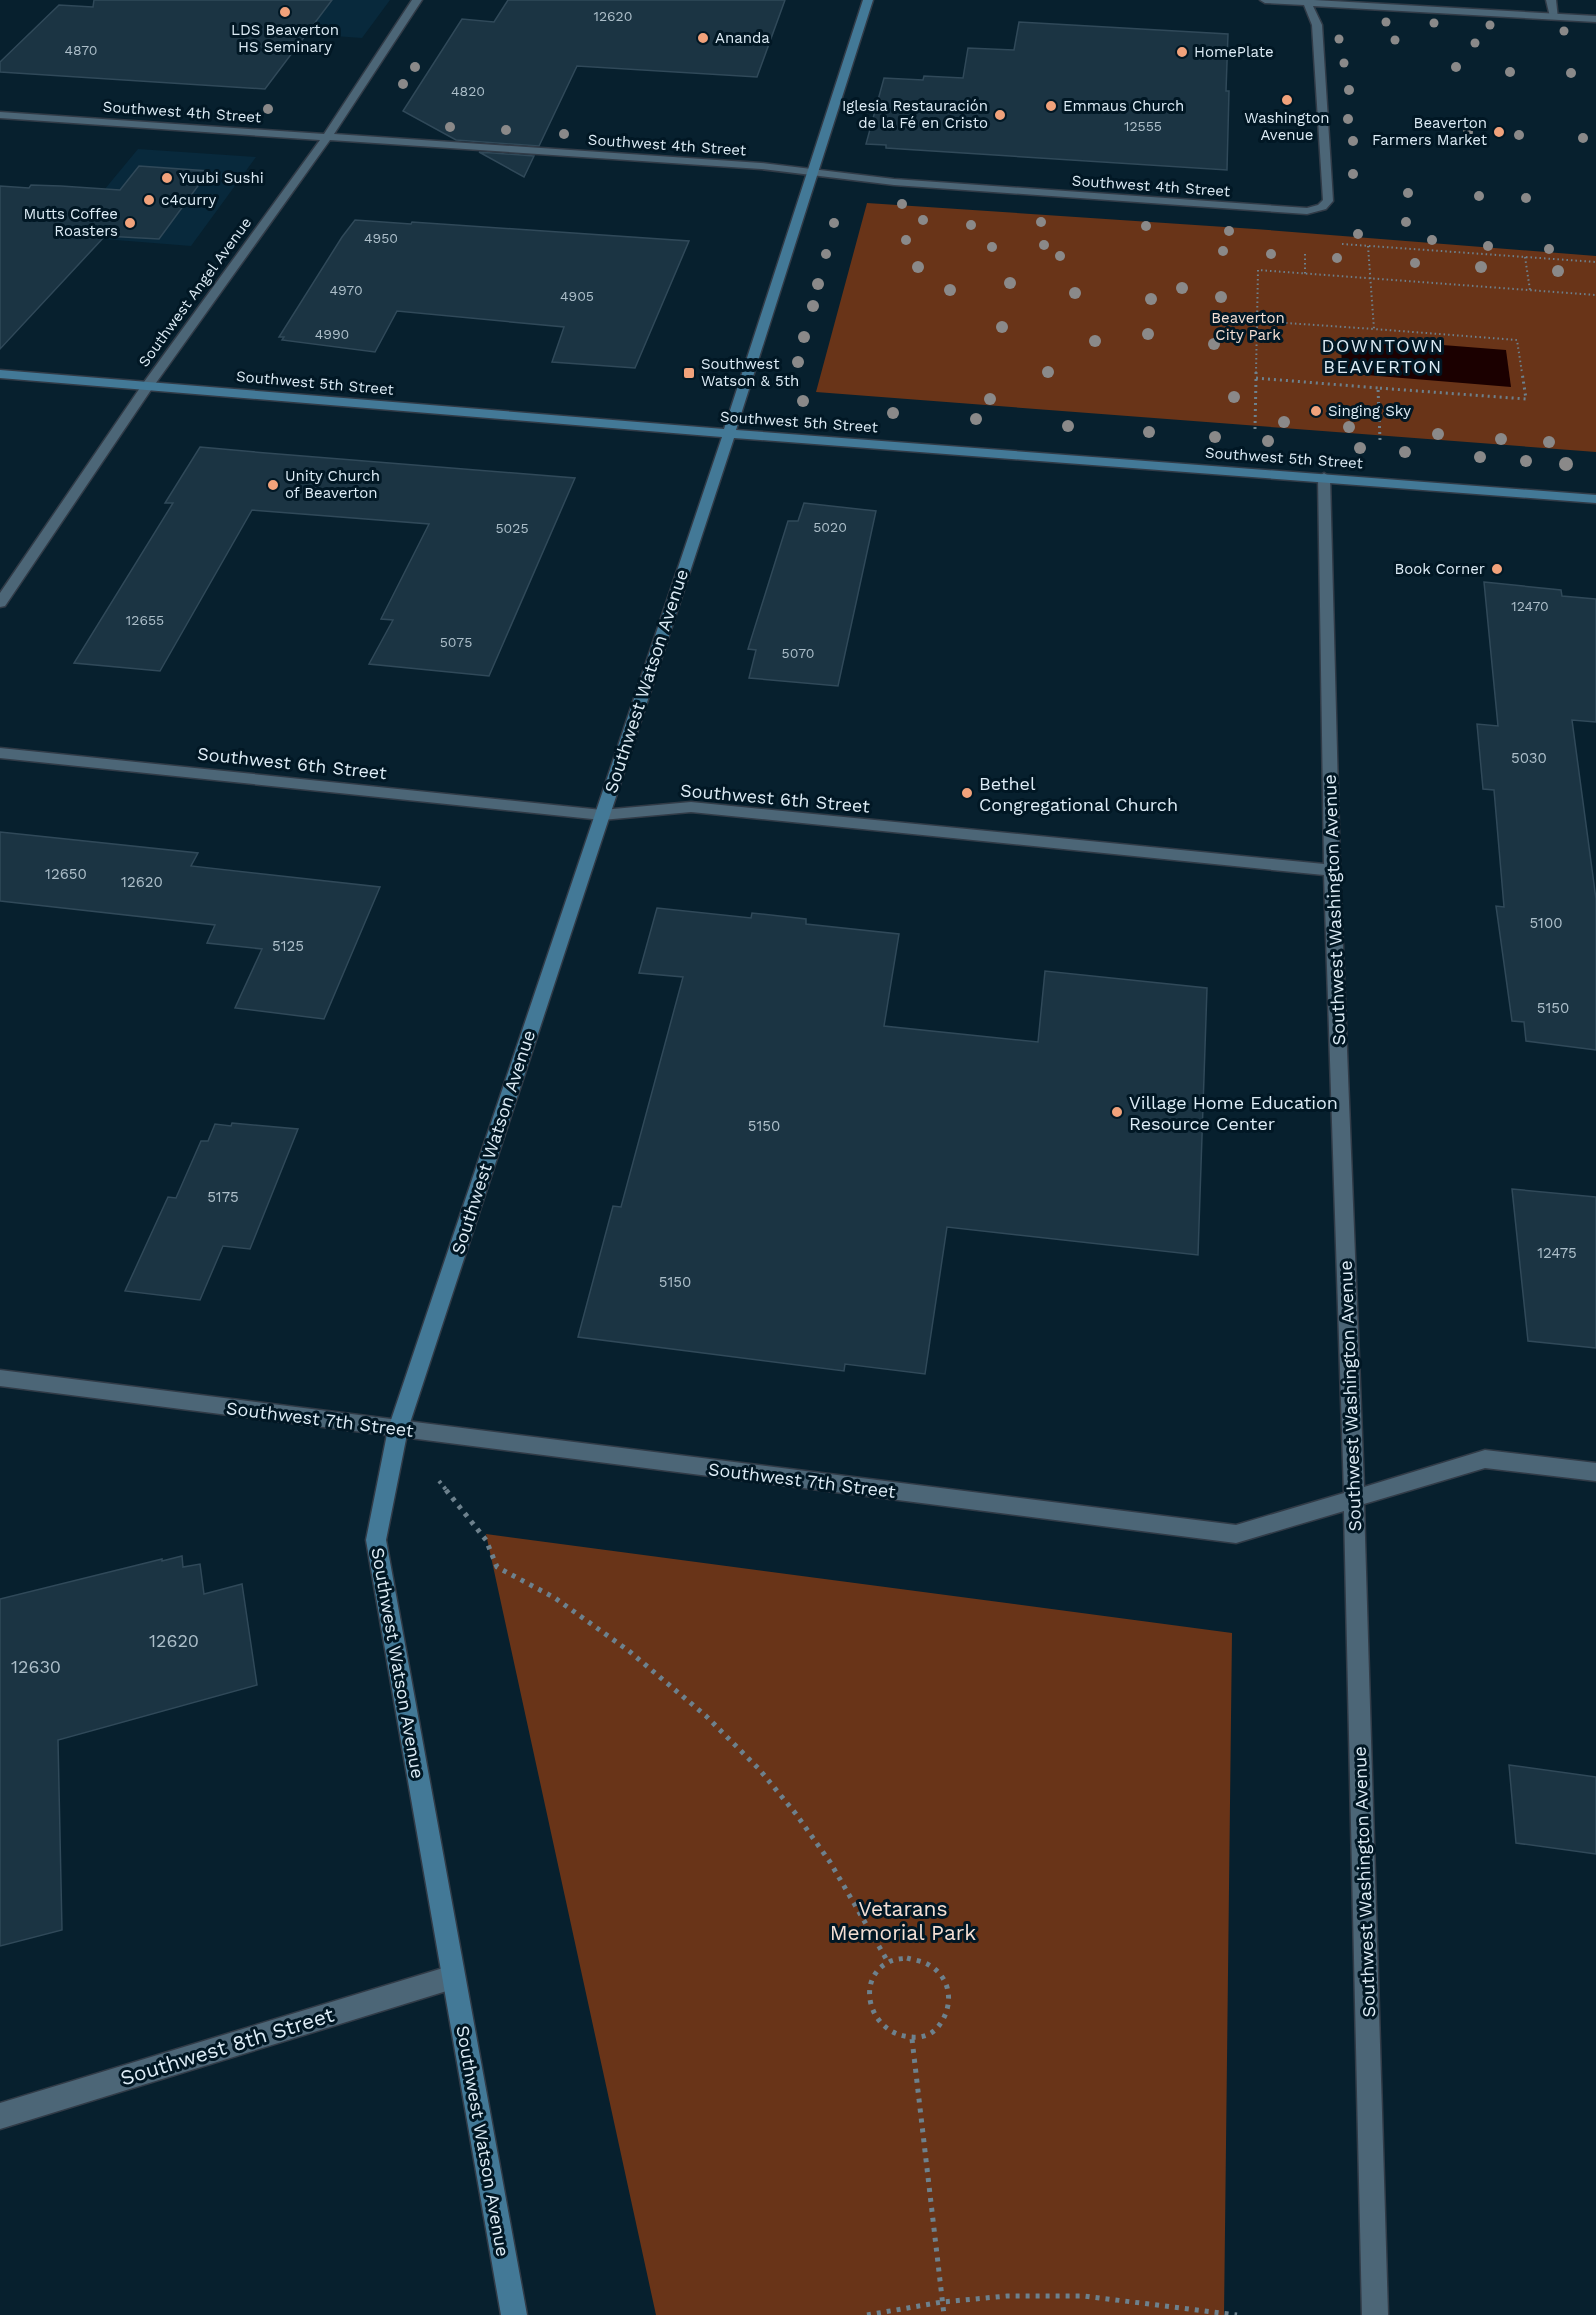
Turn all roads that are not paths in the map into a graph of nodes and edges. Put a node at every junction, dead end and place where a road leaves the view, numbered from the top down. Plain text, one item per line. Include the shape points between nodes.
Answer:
1 (417, 0) edge
2 (868, 0) edge
3 (1265, 0) edge
4 (1551, 0) edge
5 (1306, 1) edge
6 (1555, 17) junction
7 (1596, 19) edge
8 (0, 115) edge
9 (327, 137) junction
10 (811, 171) junction
11 (0, 374) edge
12 (148, 386) junction
13 (729, 433) junction
14 (1324, 477) junction
15 (1596, 499) edge
16 (0, 603) edge
17 (0, 753) edge
18 (602, 815) junction
19 (1332, 870) junction
20 (0, 1378) edge
21 (398, 1429) junction
22 (1596, 1472) edge
23 (1354, 1498) junction
24 (453, 1977) junction
25 (0, 2116) edge
26 (514, 2315) edge
27 (1375, 2315) edge

1 - 9 street, Southwest Angel Avenue
2 - 10 main road, Southwest Watson Avenue
3 - 5 street
4 - 6 street
5 - 6 street
5 - 10 street, Southwest 4th Street via 1317,25 1328,201 1322,207 1306,211 1272,210 894,182
6 - 7 street
8 - 9 street, Southwest 4th Street
9 - 10 street, Southwest 4th Street
9 - 12 street, Southwest Angel Avenue
10 - 13 main road, Southwest Watson Avenue
11 - 12 main road, Southwest 5th Street
12 - 13 main road, Southwest 5th Street
12 - 16 street, Southwest Angel Avenue
13 - 14 main road, Southwest 5th Street
13 - 18 main road, Southwest Watson Avenue
14 - 15 main road, Southwest 5th Street
14 - 19 street, Southwest Washington Avenue
17 - 18 street, Southwest 6th Street
18 - 19 street, Southwest 6th Street via 691,807
18 - 21 main road, Southwest Watson Avenue
19 - 23 street, Southwest Washington Avenue
20 - 21 street, Southwest 7th Street
21 - 23 street, Southwest 7th Street via 1236,1534
21 - 24 main road, Southwest Watson Avenue via 376,1540
22 - 23 street, Southwest 7th Street via 1485,1459
23 - 27 street, Southwest Washington Avenue
24 - 25 street, Southwest 8th Street
24 - 26 main road, Southwest Watson Avenue

